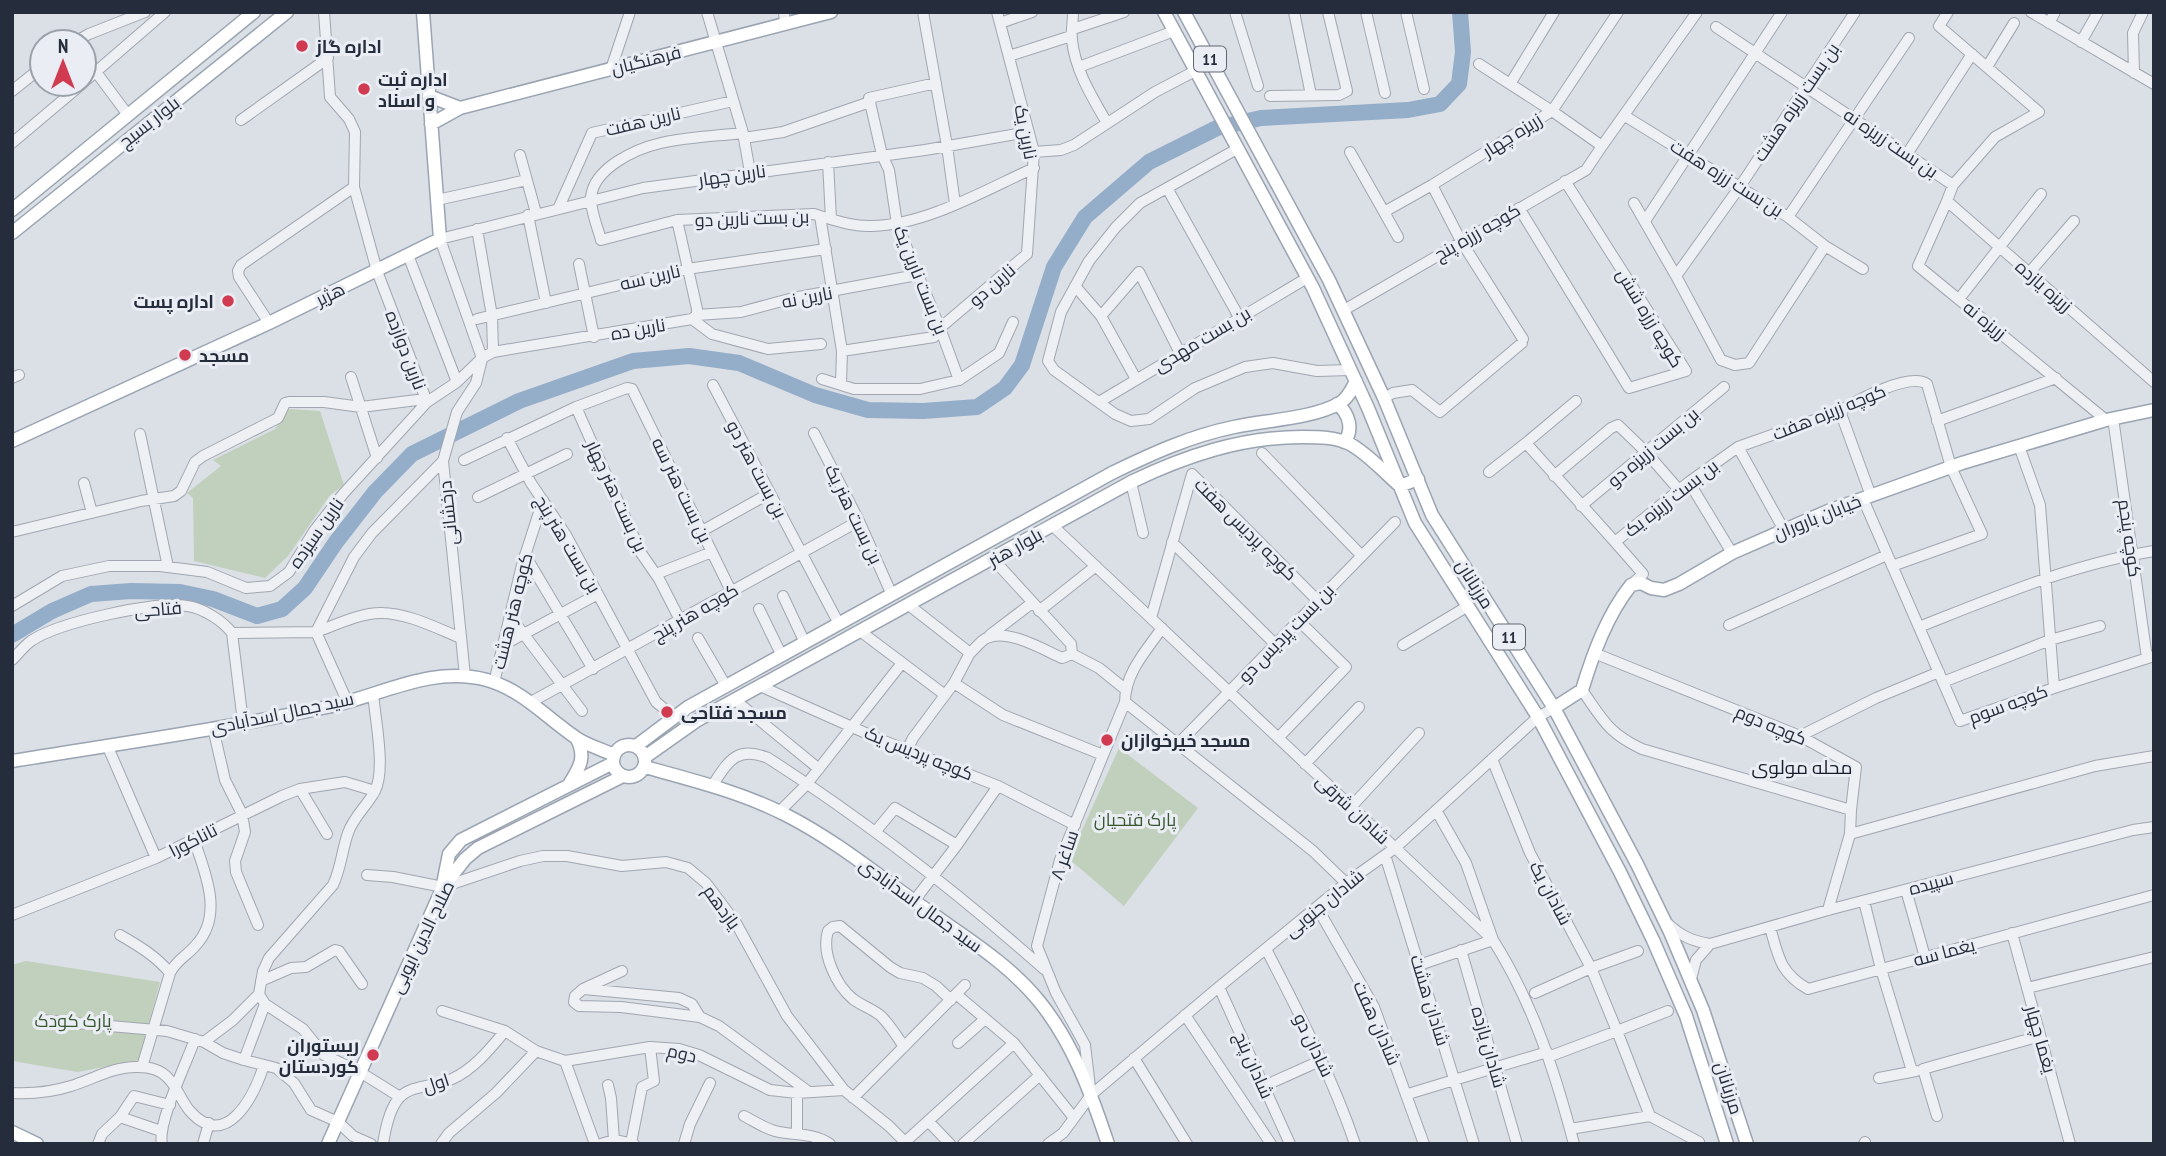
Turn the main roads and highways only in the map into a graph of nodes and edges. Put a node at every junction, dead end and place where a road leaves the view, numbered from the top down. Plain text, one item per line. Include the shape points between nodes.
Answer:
1 (254, 12) edge
2 (287, 12) edge
3 (423, 12) edge
4 (831, 12) edge
5 (1164, 12) edge
6 (1184, 12) edge
7 (244, 17) edge
8 (785, 18) edge
9 (429, 96) junction
10 (460, 108) junction
11 (431, 124) junction
12 (12, 209) edge
13 (12, 233) edge
14 (1353, 375) junction
15 (1337, 404) junction
16 (2154, 410) edge
17 (12, 441) edge
18 (1344, 442) junction
19 (1418, 479) junction
20 (1400, 486) junction
21 (1045, 511) junction
22 (1053, 526) junction
23 (1554, 708) junction
24 (577, 739) junction
25 (636, 746) junction
26 (613, 759) junction
27 (12, 761) edge
28 (645, 762) junction
29 (624, 776) junction
30 (569, 785) junction
31 (443, 887) junction
32 (12, 1132) edge
33 (37, 1144) edge
34 (328, 1144) edge
35 (1108, 1144) edge
36 (1727, 1144) edge
37 (1747, 1144) edge

1 - 7 main road, بلوار بسیج
2 - 13 main road, بلوار بسیج
3 - 9 main road
4 - 8 main road, فرهنگیان
5 - 14 main road, مرزبانان / 11 via 1307,278
6 - 19 main road, مرزبانان / 11 via 1344,310
7 - 12 main road, بلوار بسیج
8 - 10 main road, فرهنگیان via 716,42
9 - 10 main road
9 - 11 main road
10 - 11 main road, فرهنگیان
11 - 17 main road, هژیر via 440,239
14 - 15 main road via 1349,395
14 - 20 main road, مرزبانان / 11
15 - 18 main road via 1349,421
15 - 21 main road, بلوار هنر via 1162,449
16 - 23 main road, خیابان باروران via 2019,446 1867,497 1731,553 1664,590 1631,585 1594,653 1582,690
18 - 20 main road, بلوار هنر
18 - 22 main road, بلوار هنر via 1280,437 1235,443 1168,464
19 - 20 main road
19 - 23 main road, مرزبانان / 11 via 1432,515
20 - 36 main road, مرزبانان / 11 via 1415,523 1538,717 1620,872 1686,1016
21 - 22 main road
21 - 25 main road, بلوار هنر via 673,716
22 - 28 main road, بلوار هنر via 696,721
23 - 37 main road, مرزبانان / 11 via 1637,863 1691,980
24 - 26 main road, سید جمال اسدآبادی
24 - 27 main road, سید جمال اسدآبادی via 510,689 464,676 440,675 330,707
24 - 30 main road via 582,762
25 - 26 main road via 623,745
25 - 28 main road
26 - 29 main road
26 - 30 main road
28 - 29 main road via 636,776
28 - 35 main road, سید جمال اسدآبادی via 779,812 843,849 996,959 1038,1000 1071,1049
29 - 31 main road, صلاح الدین ایوبی via 478,848
30 - 31 main road via 461,840 449,854
31 - 34 main road, صلاح الدین ایوبی
32 - 33 main road

